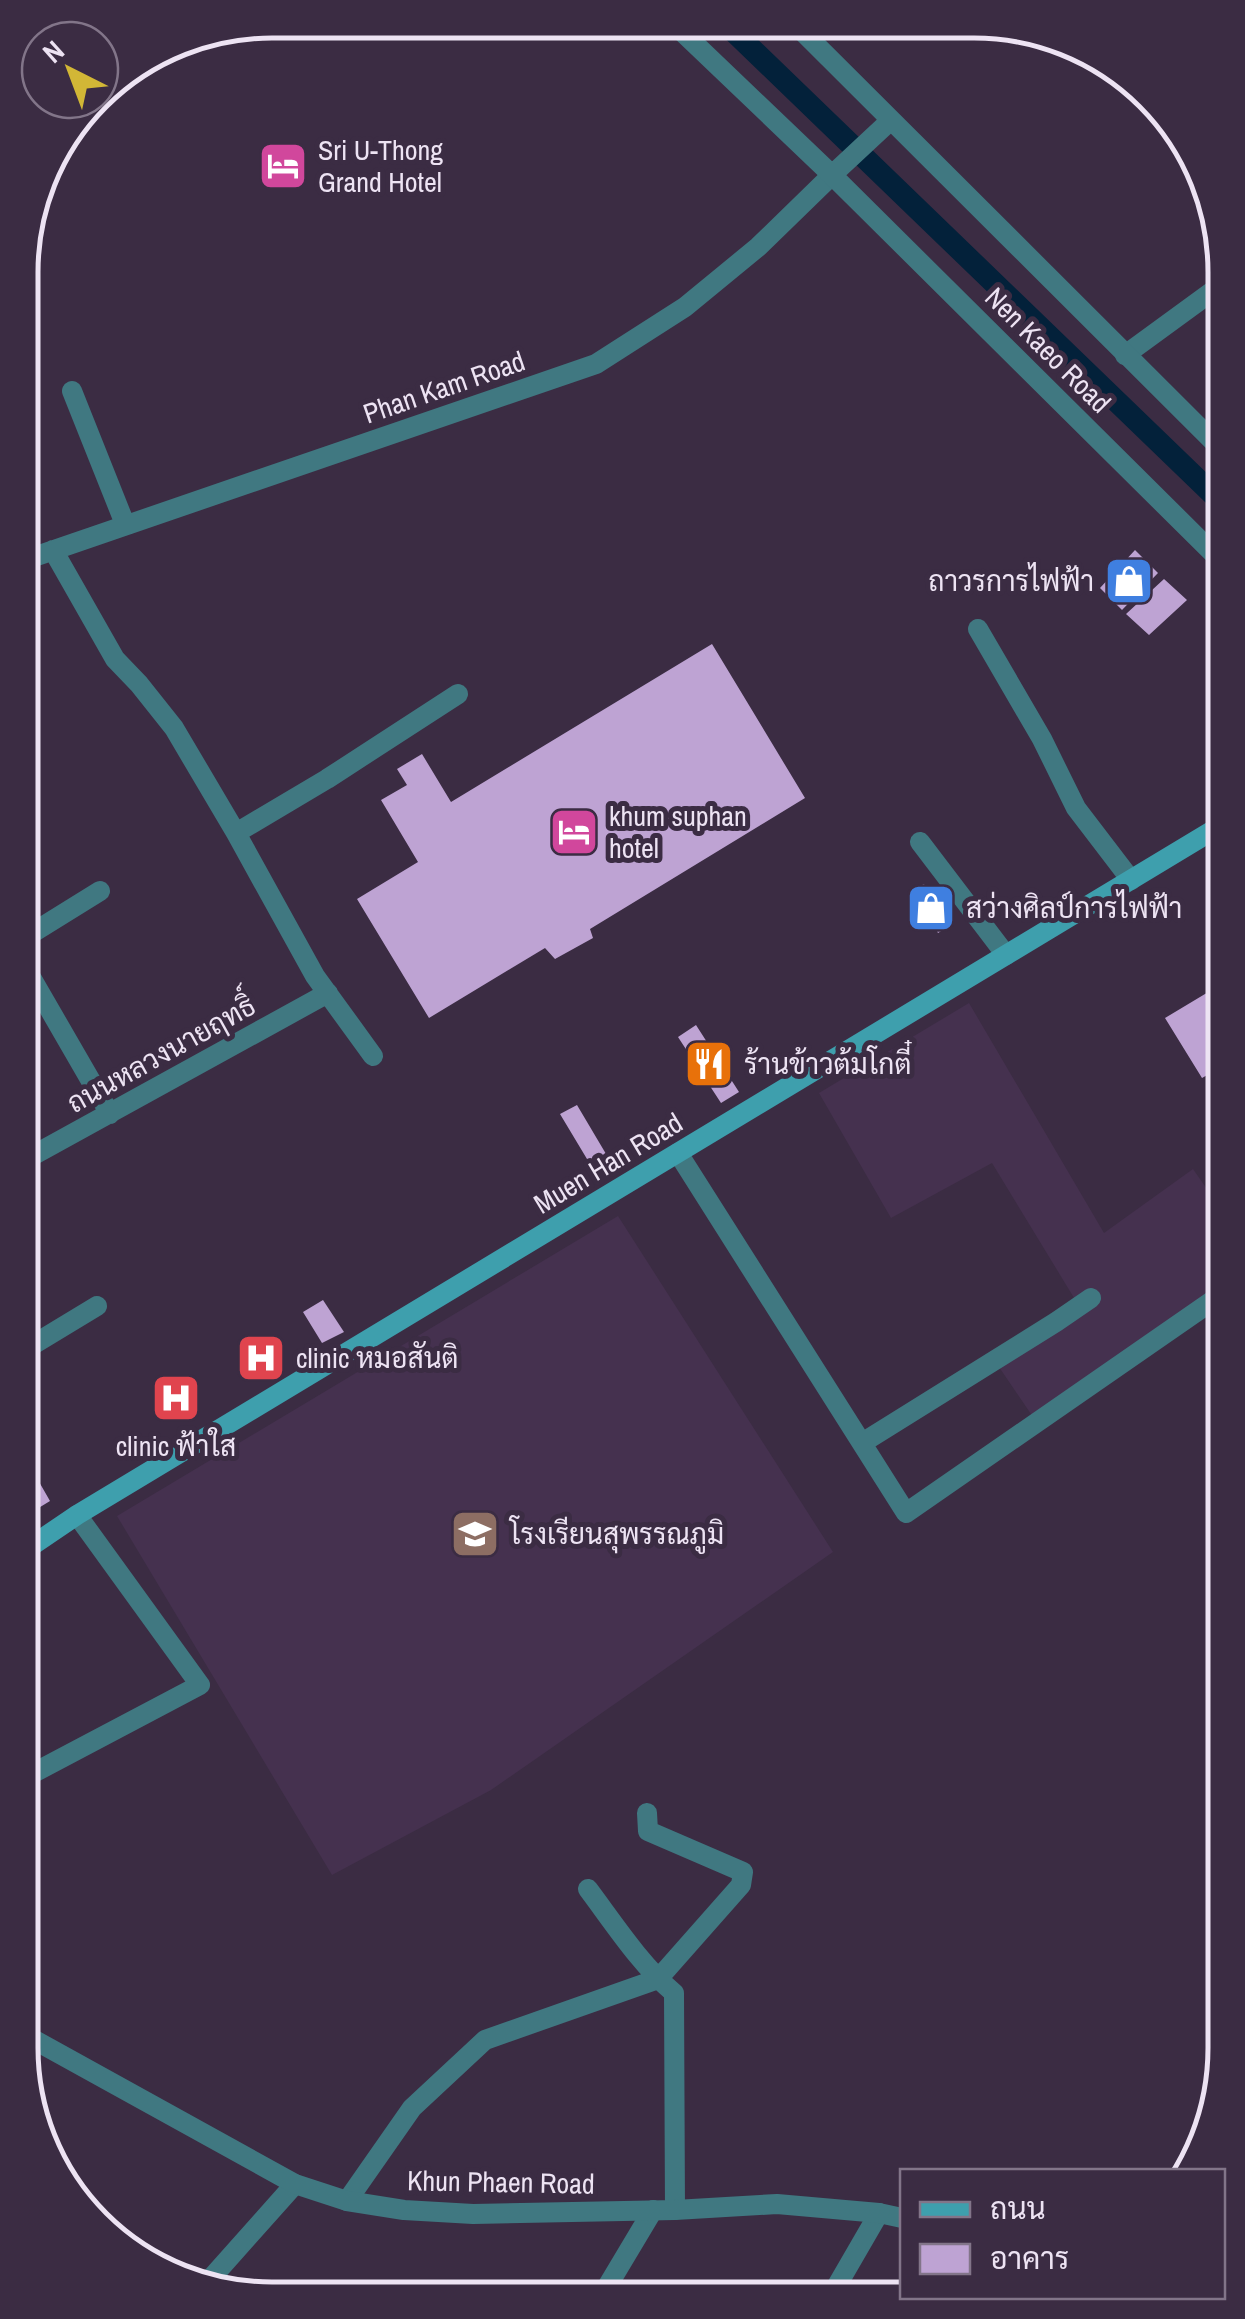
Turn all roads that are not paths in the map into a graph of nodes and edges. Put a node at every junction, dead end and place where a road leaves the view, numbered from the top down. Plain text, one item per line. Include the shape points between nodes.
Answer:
1 (691, 38) edge
2 (809, 38) edge
3 (891, 120) junction
4 (832, 175) junction
5 (1208, 295) edge
6 (1126, 355) junction
7 (72, 390) dead end
8 (1208, 436) edge
9 (125, 524) junction
10 (1208, 547) edge
11 (53, 550) junction
12 (38, 555) edge
13 (978, 629) dead end
14 (458, 694) dead end
15 (1208, 833) edge
16 (236, 834) junction
17 (920, 842) dead end
18 (1131, 880) junction
19 (100, 891) dead end
20 (38, 929) edge
21 (1006, 955) junction
22 (38, 989) edge
23 (328, 993) junction
24 (373, 1056) dead end
25 (110, 1114) junction
26 (38, 1153) edge
27 (678, 1153) junction
28 (1091, 1298) dead end
29 (1207, 1304) edge
30 (97, 1306) dead end
31 (38, 1342) edge
32 (862, 1443) junction
33 (77, 1516) junction
34 (38, 1539) edge
35 (38, 1764) edge
36 (647, 1812) dead end
37 (588, 1889) dead end
38 (658, 1979) junction
39 (38, 2042) edge
40 (295, 2184) junction
41 (348, 2201) junction
42 (664, 2210) junction
43 (880, 2213) junction
44 (900, 2218) edge
45 (214, 2275) edge
46 (611, 2282) edge
47 (839, 2282) edge

1 - 4 street, Nen Kaeo Road
2 - 3 street, Nen Kaeo Road
3 - 4 street
3 - 6 street, Nen Kaeo Road
4 - 9 street, Phan Kam Road via 685,307 596,364
4 - 10 street, Nen Kaeo Road
5 - 6 street
6 - 8 street, Nen Kaeo Road
7 - 9 street
9 - 11 street, Phan Kam Road
11 - 12 street, Phan Kam Road
11 - 16 street via 115,659 174,728
13 - 18 street via 1076,808
14 - 16 street
15 - 18 main road, Muen Han Road
16 - 23 street
17 - 21 street
18 - 21 main road, Muen Han Road
19 - 20 street
21 - 27 main road, Muen Han Road
22 - 25 street
23 - 24 street
23 - 25 street, ถนนหลวงนายฤทธิ์
25 - 26 street, ถนนหลวงนายฤทธิ์
27 - 32 street
27 - 33 main road, Muen Han Road
28 - 32 street
29 - 32 street via 906,1513
30 - 31 street
33 - 34 main road, Muen Han Road
33 - 35 street via 200,1685
36 - 38 street via 648,1831 743,1872 741,1885
37 - 38 street
38 - 41 street via 485,2040 412,2108
38 - 42 street via 674,1993
39 - 40 street, Khun Phaen Road
40 - 41 street, Khun Phaen Road
40 - 45 street
41 - 42 street, Khun Phaen Road via 473,2214
42 - 43 street, Khun Phaen Road via 777,2204
42 - 46 street
43 - 44 street, Khun Phaen Road
43 - 47 street

